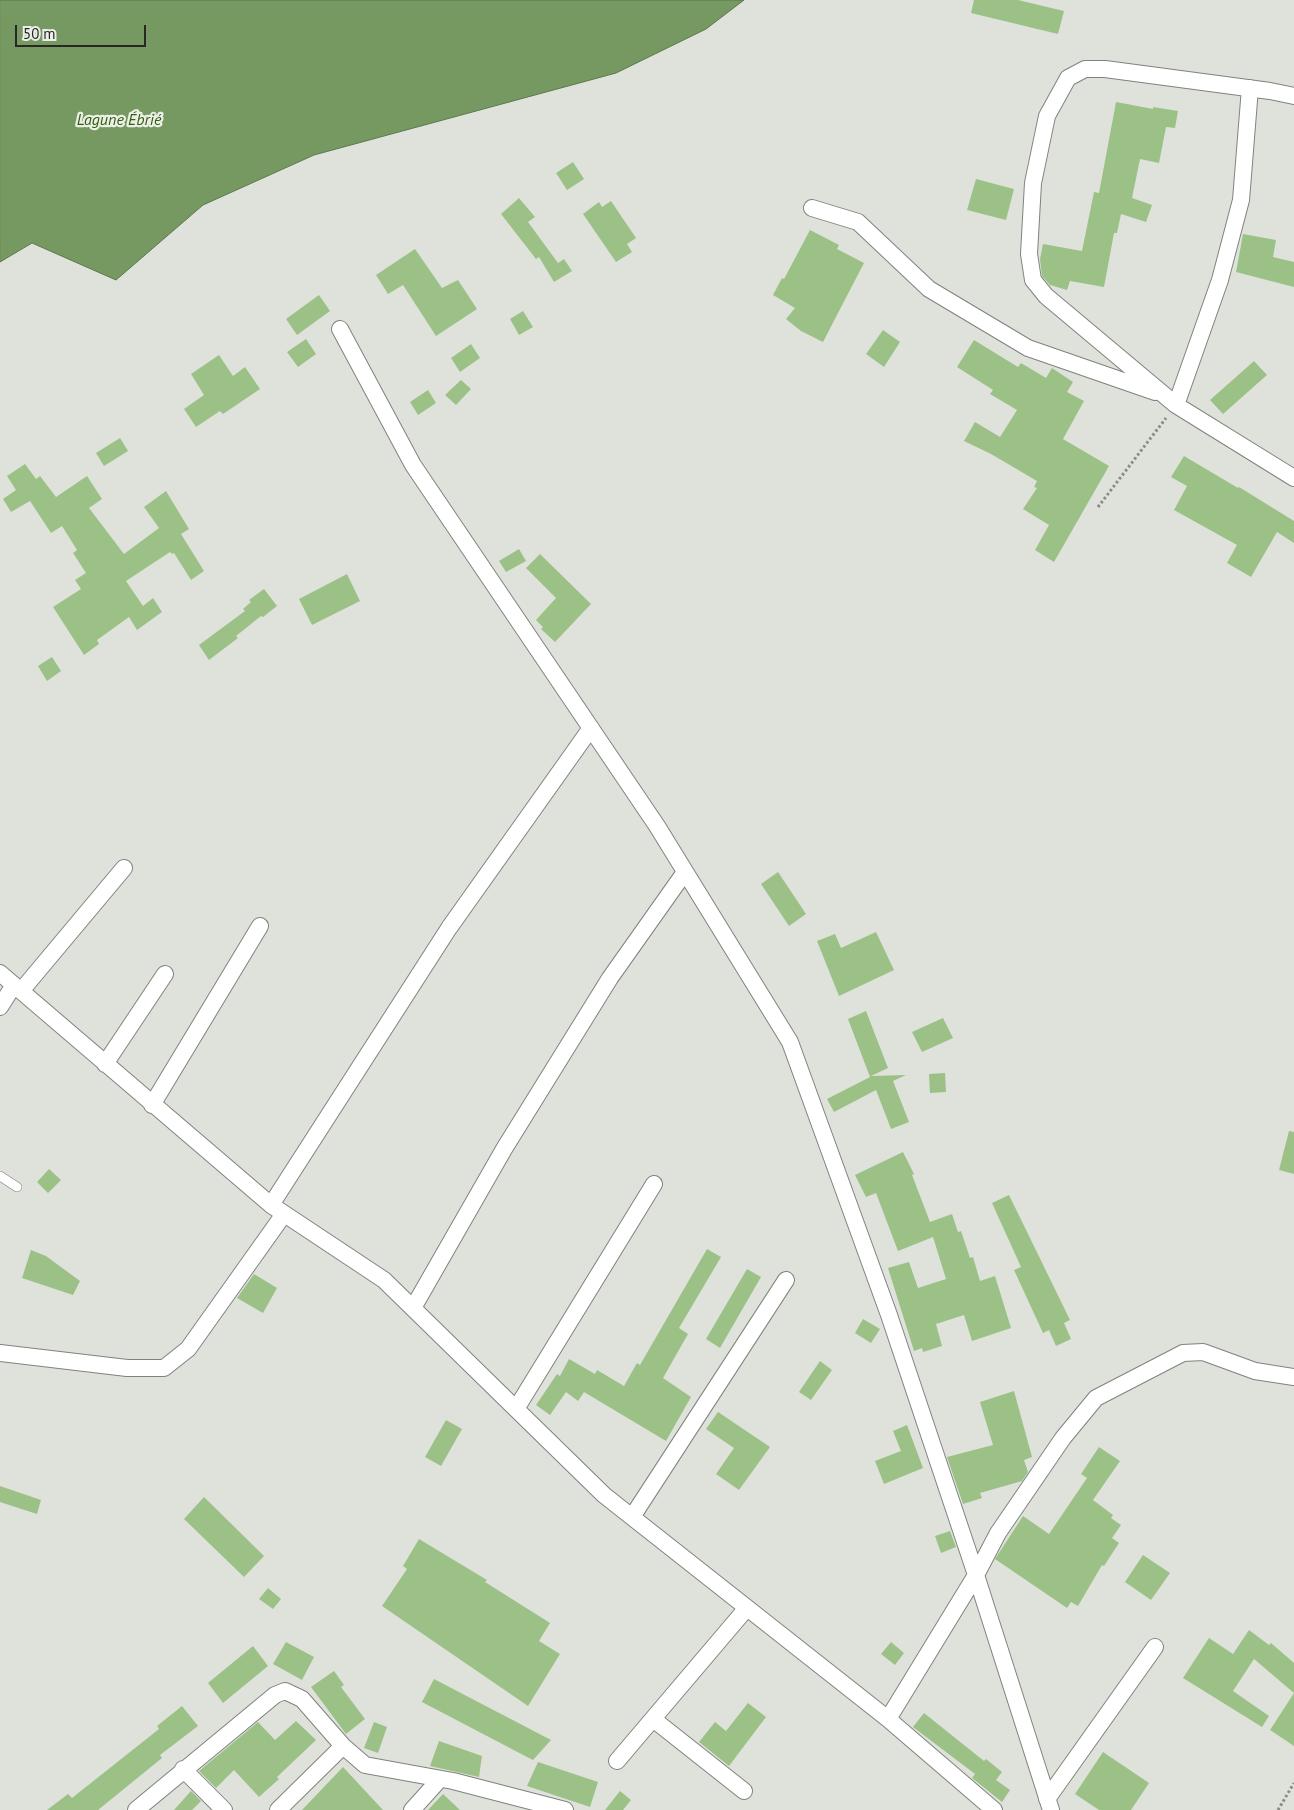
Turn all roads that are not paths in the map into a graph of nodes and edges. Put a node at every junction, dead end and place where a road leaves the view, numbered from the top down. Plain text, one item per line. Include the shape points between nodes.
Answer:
1 (1250, 88) junction
2 (1294, 96) edge
3 (812, 208) dead end
4 (340, 329) dead end
5 (1170, 400) junction
6 (1294, 478) edge
7 (591, 728) junction
8 (124, 868) dead end
9 (685, 872) junction
10 (260, 926) dead end
11 (0, 973) edge
12 (165, 974) dead end
13 (17, 988) junction
14 (0, 1007) edge
15 (105, 1064) junction
16 (152, 1105) junction
17 (0, 1176) edge
18 (654, 1184) dead end
19 (17, 1186) dead end
20 (278, 1209) junction
21 (786, 1280) dead end
22 (413, 1308) junction
23 (0, 1353) edge
24 (1294, 1377) edge
25 (516, 1409) junction
26 (632, 1517) junction
27 (976, 1575) junction
28 (746, 1609) junction
29 (1155, 1647) dead end
30 (653, 1719) junction
31 (888, 1719) junction
32 (343, 1746) junction
33 (618, 1761) dead end
34 (183, 1769) junction
35 (440, 1779) junction
36 (744, 1791) dead end
37 (1049, 1804) edge
38 (528, 1806) edge
39 (136, 1810) edge
40 (224, 1810) edge
41 (278, 1810) edge
42 (412, 1810) edge
43 (565, 1810) edge
44 (994, 1810) edge

1 - 2 street
1 - 5 street via 1241,200 1220,280
1 - 5 street via 1085,69 1068,78 1047,116 1033,183 1029,254 1033,280 1046,296
3 - 5 street via 858,222 929,289 1028,348
4 - 7 street via 413,465
5 - 6 street
7 - 9 street
7 - 20 street via 449,928
8 - 13 street
9 - 22 street via 610,978 509,1140
9 - 27 street via 790,1042 889,1315
10 - 16 street
11 - 13 street
12 - 15 street
13 - 14 street
13 - 15 street
15 - 16 street
16 - 20 street
17 - 19 lane
18 - 25 street
20 - 22 street via 384,1280
20 - 23 street via 188,1349 164,1368 127,1368
21 - 26 street
22 - 25 street
24 - 27 street via 1256,1371 1203,1352 1183,1353 1096,1398 1063,1438 998,1533
25 - 26 street via 604,1495
26 - 28 street
27 - 31 street
27 - 37 street
28 - 30 street
28 - 31 street
29 - 37 street
30 - 33 street
30 - 36 street
31 - 44 street
32 - 34 street via 302,1699 286,1691 275,1695
32 - 35 street via 365,1766
32 - 41 street
34 - 39 street
34 - 40 street
35 - 38 street
35 - 42 street
38 - 43 street

